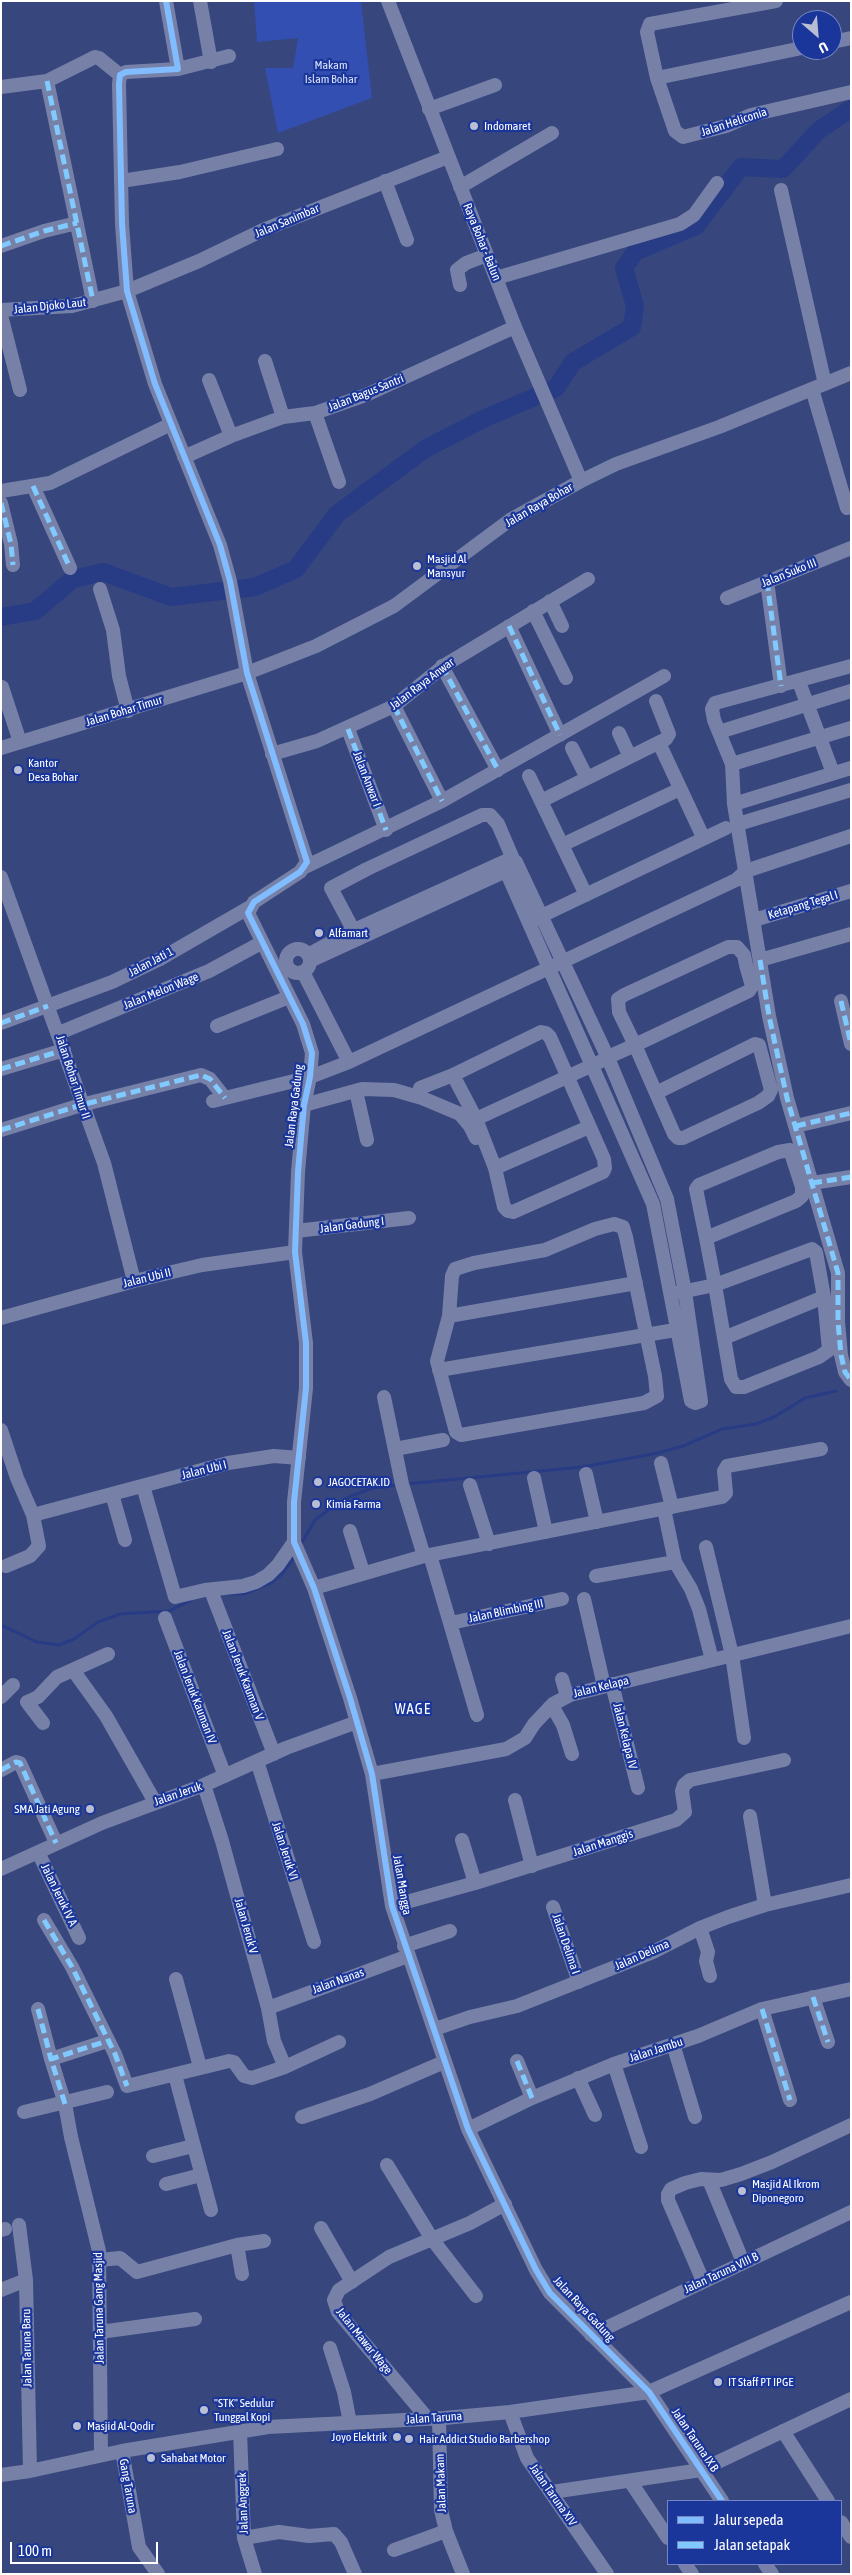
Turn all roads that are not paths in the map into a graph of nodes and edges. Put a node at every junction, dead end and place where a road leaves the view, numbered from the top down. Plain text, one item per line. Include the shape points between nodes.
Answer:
1 (166, 1) edge
2 (200, 1) edge
3 (388, 1) edge
4 (776, 1) edge
5 (792, 50) edge
6 (230, 56) dead end
7 (211, 62) junction
8 (178, 69) junction
9 (120, 76) junction
10 (657, 78) junction
11 (47, 81) junction
12 (495, 85) dead end
13 (1, 86) edge
14 (851, 92) edge
15 (429, 109) junction
16 (552, 133) dead end
17 (277, 149) dead end
18 (448, 157) junction
19 (121, 181) junction
20 (386, 181) junction
21 (717, 183) dead end
22 (460, 187) junction
23 (780, 190) dead end
24 (77, 223) junction
25 (407, 240) dead end
26 (1, 246) edge
27 (487, 255) junction
28 (496, 278) junction
29 (460, 285) dead end
30 (127, 291) junction
31 (93, 301) junction
32 (1, 310) edge
33 (1, 315) edge
34 (515, 327) junction
35 (265, 361) dead end
36 (851, 373) edge
37 (209, 380) dead end
38 (825, 384) junction
39 (812, 389) junction
40 (20, 390) dead end
41 (315, 413) junction
42 (283, 417) junction
43 (171, 424) junction
44 (231, 436) junction
45 (184, 457) junction
46 (581, 481) junction
47 (339, 482) dead end
48 (33, 486) junction
49 (1, 491) edge
50 (1, 503) edge
51 (847, 508) dead end
52 (851, 548) edge
53 (13, 565) dead end
54 (70, 568) dead end
55 (588, 579) dead end
56 (767, 582) junction
57 (100, 589) dead end
58 (727, 598) dead end
59 (550, 601) junction
60 (533, 611) junction
61 (509, 626) junction
62 (562, 626) dead end
63 (442, 666) junction
64 (851, 666) edge
65 (247, 673) junction
66 (664, 676) dead end
67 (566, 678) dead end
68 (799, 682) junction
69 (781, 686) junction
70 (2, 688) edge
71 (851, 691) edge
72 (656, 701) dead end
73 (807, 704) junction
74 (394, 706) junction
75 (128, 711) junction
76 (851, 728) edge
77 (348, 729) junction
78 (719, 732) junction
79 (619, 733) dead end
80 (560, 735) junction
81 (820, 738) junction
82 (20, 742) junction
83 (659, 743) junction
84 (1, 748) edge
85 (572, 748) dead end
86 (272, 754) junction
87 (630, 757) junction
88 (732, 764) junction
89 (851, 768) edge
90 (498, 770) junction
91 (833, 773) junction
92 (530, 776) dead end
93 (587, 778) junction
94 (680, 789) junction
95 (851, 790) edge
96 (442, 801) junction
97 (541, 801) junction
98 (734, 804) junction
99 (732, 826) junction
100 (386, 830) junction
101 (851, 836) edge
102 (703, 837) junction
103 (562, 844) junction
104 (513, 859) junction
105 (305, 867) junction
106 (746, 870) junction
107 (1, 877) edge
108 (851, 891) edge
109 (586, 894) junction
110 (4, 898) edge
111 (433, 899) junction
112 (250, 907) junction
113 (536, 919) junction
114 (754, 920) junction
115 (356, 934) junction
116 (851, 934) edge
117 (261, 943) junction
118 (760, 960) junction
119 (563, 962) junction
120 (307, 963) junction
121 (550, 969) junction
122 (283, 971) junction
123 (290, 997) junction
124 (841, 1001) dead end
125 (48, 1006) junction
126 (1, 1023) edge
127 (217, 1026) dead end
128 (59, 1033) junction
129 (850, 1036) edge
130 (635, 1045) junction
131 (64, 1050) junction
132 (608, 1058) junction
133 (349, 1062) junction
134 (592, 1065) junction
135 (1, 1069) edge
136 (453, 1075) junction
137 (568, 1076) junction
138 (310, 1078) junction
139 (420, 1088) dead end
140 (356, 1091) junction
141 (656, 1093) junction
142 (81, 1105) junction
143 (304, 1105) junction
144 (851, 1113) edge
145 (476, 1119) junction
146 (796, 1126) junction
147 (589, 1127) junction
148 (637, 1128) junction
149 (1, 1130) edge
150 (623, 1136) junction
151 (367, 1140) dead end
152 (485, 1155) dead end
153 (495, 1168) junction
154 (851, 1177) edge
155 (812, 1183) junction
156 (667, 1199) junction
157 (653, 1204) junction
158 (409, 1218) dead end
159 (296, 1230) junction
160 (706, 1238) junction
161 (295, 1252) junction
162 (134, 1280) junction
163 (636, 1283) junction
164 (714, 1285) junction
165 (678, 1293) junction
166 (824, 1297) junction
167 (448, 1316) junction
168 (1, 1318) edge
169 (647, 1334) junction
170 (724, 1338) junction
171 (438, 1370) junction
172 (849, 1377) edge
173 (384, 1397) dead end
174 (1, 1430) edge
175 (443, 1440) dead end
176 (394, 1449) junction
177 (821, 1449) dead end
178 (298, 1458) junction
179 (661, 1463) dead end
180 (586, 1474) dead end
181 (534, 1478) dead end
182 (470, 1485) dead end
183 (143, 1486) junction
184 (112, 1494) junction
185 (668, 1508) junction
186 (33, 1515) junction
187 (597, 1522) junction
188 (350, 1531) dead end
189 (546, 1532) junction
190 (125, 1540) dead end
191 (489, 1544) junction
192 (296, 1546) junction
193 (706, 1547) dead end
194 (427, 1555) junction
195 (675, 1562) junction
196 (6, 1566) dead end
197 (363, 1572) junction
198 (596, 1576) dead end
199 (314, 1588) junction
200 (213, 1596) dead end
201 (562, 1599) dead end
202 (584, 1599) dead end
203 (165, 1618) dead end
204 (450, 1623) junction
205 (851, 1626) edge
206 (108, 1654) dead end
207 (732, 1655) junction
208 (712, 1660) junction
209 (72, 1670) junction
210 (562, 1679) dead end
211 (13, 1685) dead end
212 (608, 1685) junction
213 (1, 1696) edge
214 (567, 1696) junction
215 (549, 1708) junction
216 (477, 1715) dead end
217 (357, 1722) junction
218 (43, 1724) dead end
219 (744, 1738) dead end
220 (274, 1754) junction
221 (572, 1754) dead end
222 (784, 1760) dead end
223 (257, 1761) junction
224 (1, 1770) edge
225 (372, 1774) junction
226 (225, 1776) junction
227 (204, 1786) junction
228 (638, 1788) dead end
229 (515, 1800) dead end
230 (155, 1802) junction
231 (750, 1816) dead end
232 (462, 1840) dead end
233 (56, 1842) junction
234 (38, 1852) junction
235 (532, 1866) junction
236 (1, 1870) edge
237 (475, 1884) junction
238 (851, 1885) edge
239 (392, 1906) junction
240 (765, 1906) junction
241 (553, 1907) dead end
242 (44, 1920) dead end
243 (700, 1928) junction
244 (450, 1931) dead end
245 (80, 1938) dead end
246 (314, 1942) dead end
247 (406, 1951) junction
248 (710, 1976) dead end
249 (176, 1980) dead end
250 (579, 1982) junction
251 (851, 1989) edge
252 (814, 1997) junction
253 (268, 2008) junction
254 (38, 2009) dead end
255 (762, 2009) junction
256 (435, 2029) junction
257 (107, 2041) junction
258 (340, 2042) dead end
259 (828, 2042) dead end
260 (673, 2044) junction
261 (51, 2059) junction
262 (517, 2061) dead end
263 (444, 2062) junction
264 (614, 2064) junction
265 (285, 2066) junction
266 (200, 2067) junction
267 (175, 2075) junction
268 (578, 2078) junction
269 (107, 2092) dead end
270 (532, 2098) junction
271 (790, 2100) dead end
272 (65, 2104) junction
273 (24, 2112) dead end
274 (595, 2115) dead end
275 (302, 2117) dead end
276 (695, 2117) dead end
277 (851, 2125) edge
278 (468, 2129) junction
279 (193, 2146) junction
280 (641, 2147) dead end
281 (153, 2156) dead end
282 (387, 2165) dead end
283 (201, 2175) junction
284 (710, 2180) junction
285 (166, 2184) dead end
286 (505, 2204) junction
287 (211, 2210) dead end
288 (851, 2212) edge
289 (19, 2225) dead end
290 (321, 2228) dead end
291 (432, 2239) junction
292 (264, 2240) dead end
293 (237, 2246) junction
294 (100, 2260) junction
295 (743, 2262) junction
296 (242, 2274) dead end
297 (26, 2280) junction
298 (703, 2280) junction
299 (352, 2282) junction
300 (1, 2290) edge
301 (476, 2296) dead end
302 (851, 2302) edge
303 (195, 2318) dead end
304 (100, 2332) junction
305 (591, 2335) junction
306 (330, 2348) dead end
307 (649, 2392) junction
308 (851, 2399) edge
309 (510, 2412) junction
310 (433, 2418) junction
311 (350, 2424) junction
312 (240, 2431) junction
313 (783, 2431) junction
314 (122, 2451) junction
315 (100, 2455) junction
316 (701, 2470) junction
317 (30, 2471) junction
318 (1, 2475) edge
319 (630, 2481) junction
320 (552, 2492) junction
321 (721, 2500) edge
322 (827, 2500) edge
323 (842, 2524) edge
324 (446, 2531) junction
325 (667, 2536) edge
326 (851, 2537) edge
327 (244, 2538) junction
328 (394, 2550) dead end
329 (158, 2574) edge
330 (255, 2574) edge
331 (355, 2574) edge
332 (463, 2574) edge
333 (607, 2574) edge

1 - 8 street
2 - 7 street
3 - 15 street, Raya Bohar - Balun
4 - 10 street via 650,24 647,32
5 - 10 street
6 - 7 street
7 - 8 street
8 - 9 street via 130,72
9 - 11 street via 95,57
9 - 19 street
10 - 14 street, Jalan Heliconia via 676,131 683,137 726,126 751,115
11 - 13 street
11 - 24 street
12 - 15 street
15 - 18 street, Raya Bohar - Balun
16 - 22 street
17 - 19 street via 180,172
18 - 20 street, Jalan Sanimbar
18 - 22 street, Raya Bohar - Balun
19 - 30 street
20 - 25 street
20 - 30 street, Jalan Sanimbar via 264,230
21 - 28 street via 694,215 680,224
22 - 27 street, Raya Bohar - Balun
23 - 38 street
24 - 26 street
24 - 31 street
27 - 28 street, Raya Bohar - Balun
27 - 29 street via 456,270
28 - 34 street, Raya Bohar - Balun
30 - 31 street, Jalan Djoko Laut
30 - 43 street
31 - 32 street, Jalan Djoko Laut via 55,308
33 - 40 street
34 - 41 street, Jalan Bagus Santri via 366,395
34 - 46 street, Raya Bohar - Balun
35 - 42 street
36 - 38 street, Jalan Raya Bohar
37 - 44 street
38 - 39 street, Jalan Raya Bohar
39 - 46 street, Jalan Raya Bohar via 616,464
39 - 51 street
41 - 42 street, Jalan Bagus Santri
41 - 47 street
42 - 44 street, Jalan Bagus Santri
43 - 45 street
43 - 48 street via 60,479
44 - 45 street, Jalan Bagus Santri
45 - 65 street via 220,545
46 - 65 street, Jalan Raya Bohar via 510,520 422,586 370,620 316,646
48 - 49 street
48 - 54 street
50 - 53 street
52 - 56 street, Jalan Suko III
55 - 59 street, Jalan Raya Anwar
56 - 58 street, Jalan Suko III
56 - 69 street
57 - 75 street via 113,630
59 - 60 street, Jalan Raya Anwar
59 - 62 street
60 - 61 street, Jalan Raya Anwar
60 - 67 street
61 - 63 street, Jalan Raya Anwar
61 - 80 street
63 - 74 street, Jalan Raya Anwar via 429,682
63 - 90 street
64 - 68 street
65 - 75 street, Jalan Bohar Timur
65 - 86 street
66 - 80 street
68 - 69 street
68 - 73 street
69 - 78 street via 716,702 712,709
70 - 82 street
71 - 73 street
72 - 83 street via 669,734
73 - 78 street
73 - 81 street
74 - 77 street, Jalan Raya Anwar
74 - 96 street
75 - 82 street, Jalan Bohar Timur
76 - 81 street
77 - 86 street, Jalan Raya Anwar
77 - 100 street, Jalan Anwar I
78 - 88 street
79 - 87 street
80 - 90 street
81 - 88 street
81 - 91 street
82 - 84 street, Jalan Bohar Timur
83 - 87 street
83 - 94 street
85 - 93 street
86 - 105 street via 307,855
87 - 93 street
88 - 98 street
89 - 91 street
90 - 96 street
91 - 98 street
92 - 97 street
93 - 97 street
94 - 102 street
94 - 103 street
95 - 99 street
96 - 100 street
97 - 103 street
98 - 99 street
99 - 102 street
99 - 106 street
100 - 105 street
101 - 106 street
102 - 109 street
103 - 109 street
104 - 111 street
104 - 113 street via 520,868
104 - 115 street via 498,824 490,815 482,815 331,888
105 - 112 street
106 - 114 street
106 - 119 street via 736,880
107 - 110 street, Jalan Bohar Timur II
108 - 114 street, Ketapang Tegal I
109 - 113 street
110 - 125 street, Jalan Bohar Timur II
111 - 113 street via 505,871
111 - 115 street
112 - 117 street, Jalan Raya Gadung via 250,919
112 - 125 street, Jalan Jati 1 via 160,959 112,982
113 - 119 street
113 - 121 street
114 - 118 street
115 - 120 street
116 - 118 street
117 - 122 street, Jalan Raya Gadung
117 - 128 street, Jalan Melon Wage via 209,971
118 - 146 street via 769,1016
119 - 121 street
119 - 132 street
120 - 122 street via 298,973
120 - 122 street via 301,950 293,950
120 - 133 street
121 - 133 street
121 - 134 street
122 - 123 street, Jalan Raya Gadung
123 - 127 street
123 - 138 street, Jalan Raya Gadung via 312,1053
124 - 129 street
125 - 126 street, Jalan Jati 1
125 - 128 street, Jalan Bohar Timur II
128 - 131 street, Jalan Bohar Timur II
130 - 130 street via 751,990 744,955 737,947 728,947 618,999 619,1012
130 - 132 street
130 - 141 street
131 - 135 street
131 - 142 street, Jalan Bohar Timur II
132 - 134 street
132 - 148 street
133 - 138 street
134 - 137 street
134 - 150 street
136 - 137 street via 541,1032 550,1037
136 - 139 street
136 - 145 street
137 - 145 street
137 - 147 street
138 - 142 street via 219,1100 210,1079 201,1074
138 - 143 street, Jalan Raya Gadung
140 - 143 street
140 - 151 street
140 - 152 street via 394,1090 460,1114
141 - 141 street via 674,1134 680,1138 758,1103 768,1096 771,1083 759,1045 755,1044
142 - 149 street
142 - 162 street, Jalan Bohar Timur II via 104,1163
143 - 159 street, Jalan Raya Gadung
144 - 146 street
145 - 153 street
146 - 155 street
147 - 153 street
147 - 153 street via 604,1159 603,1172 513,1212 504,1207
148 - 150 street
148 - 156 street
150 - 157 street
154 - 155 street
155 - 172 street via 838,1273 838,1322
156 - 157 street
156 - 165 street
157 - 165 street
158 - 159 street, Jalan Gadung I
159 - 161 street, Jalan Raya Gadung
160 - 160 street via 802,1196 790,1150 778,1152 697,1187
160 - 164 street
161 - 162 street, Jalan Ubi II via 202,1265
161 - 178 street, Jalan Raya Gadung via 306,1344 306,1388
162 - 168 street, Jalan Ubi II
163 - 167 street
163 - 167 street via 623,1227 614,1224 545,1250 455,1269
163 - 169 street
164 - 165 street
164 - 166 street via 812,1248 816,1252
164 - 170 street
165 - 169 street via 684,1328
166 - 170 street
166 - 170 street via 830,1347 819,1357 744,1387 736,1386 731,1379
167 - 171 street via 437,1352
169 - 171 street
169 - 171 street via 658,1391 653,1400 461,1435 452,1423
173 - 176 street
174 - 186 street
175 - 176 street
176 - 194 street via 402,1484
177 - 185 street via 727,1466 724,1471 725,1495
178 - 183 street, Jalan Ubi I via 274,1456 228,1464
178 - 192 street, Jalan Raya Gadung via 294,1502
179 - 185 street
180 - 187 street
181 - 189 street
182 - 191 street
183 - 184 street, Jalan Ubi I
183 - 192 street via 175,1597 256,1582 268,1575
184 - 186 street
184 - 190 street
185 - 187 street
185 - 195 street
186 - 196 street via 40,1546 30,1556
187 - 189 street
188 - 197 street
189 - 191 street
191 - 194 street
192 - 199 street, Jalan Raya Gadung
193 - 207 street
194 - 197 street
194 - 204 street
195 - 198 street
195 - 208 street via 699,1609
197 - 199 street
199 - 217 street, Jalan Mangga
200 - 220 street, Jalan Jeruk Kauman V
201 - 204 street, Jalan Blimbing III
202 - 212 street, Jalan Kelapa IV
203 - 226 street, Jalan Jeruk Kauman IV
204 - 216 street
205 - 207 street, Jalan Kelapa
206 - 209 street
207 - 208 street, Jalan Kelapa
207 - 219 street
208 - 212 street, Jalan Kelapa
209 - 218 street via 57,1677 38,1697 27,1702
209 - 230 street via 106,1716
210 - 214 street
211 - 213 street
212 - 214 street, Jalan Kelapa
212 - 228 street, Jalan Kelapa IV
214 - 215 street, Jalan Kelapa
215 - 221 street via 563,1725
215 - 225 street, Jalan Kelapa via 526,1738 506,1749
217 - 220 street, Jalan Jeruk
217 - 225 street, Jalan Mangga
220 - 223 street, Jalan Jeruk
222 - 235 street, Jalan Manggis via 690,1780 682,1792 685,1812 676,1820
223 - 226 street, Jalan Jeruk
223 - 246 street, Jalan Jeruk VI
224 - 233 street via 20,1763
225 - 239 street, Jalan Mangga
226 - 227 street, Jalan Jeruk
227 - 230 street, Jalan Jeruk
227 - 253 street, Jalan Jeruk V
229 - 235 street
230 - 233 street, Jalan Jeruk
231 - 240 street
232 - 237 street
233 - 234 street, Jalan Jeruk
234 - 236 street, Jalan Jeruk
234 - 245 street, Jalan Jeruk IV A
235 - 237 street, Jalan Manggis
237 - 239 street, Jalan Manggis
238 - 240 street, Jalan Delima
239 - 247 street, Jalan Mangga
240 - 243 street, Jalan Delima
241 - 250 street, Jalan Delima I
242 - 257 street via 72,1966
243 - 248 street via 708,1952 706,1961
243 - 250 street, Jalan Delima via 653,1952
244 - 247 street, Jalan Nanas
247 - 253 street, Jalan Nanas
247 - 256 street, Jalan Mangga
249 - 266 street
250 - 256 street, Jalan Delima via 517,2006
251 - 252 street, Jalan Jambu
252 - 255 street, Jalan Jambu
252 - 259 street
253 - 265 street, Jalan Jeruk V via 274,2040
254 - 261 street, Jalan Taruna Gang Masjid
255 - 260 street, Jalan Jambu
255 - 271 street
256 - 263 street, Jalan Mangga
257 - 261 street
257 - 267 street via 128,2086
258 - 265 street
260 - 264 street, Jalan Jambu
260 - 276 street
261 - 272 street, Jalan Taruna Gang Masjid
262 - 270 street
263 - 275 street via 370,2094
263 - 278 street, Jalan Mangga
264 - 268 street, Jalan Jambu
264 - 280 street
265 - 266 street via 252,2078 244,2076 234,2062
266 - 267 street
267 - 279 street
268 - 270 street, Jalan Jambu
268 - 274 street
269 - 272 street
270 - 278 street, Jalan Jambu
272 - 273 street
272 - 294 street, Jalan Taruna Gang Masjid
277 - 284 street via 772,2162 721,2180
278 - 286 street, Jalan Mangga
279 - 281 street
279 - 283 street
282 - 291 street
283 - 285 street
283 - 287 street
284 - 295 street
284 - 298 street via 685,2183 671,2189 668,2194
286 - 291 street, Jalan Mawar Wage
286 - 305 street, Jalan Raya Gadung via 550,2293
288 - 295 street, Jalan Taruna VIII B
289 - 297 street, Jalan Taruna Baru
290 - 299 street
291 - 299 street, Jalan Mawar Wage via 389,2257
291 - 301 street
292 - 293 street
293 - 294 street via 137,2272 120,2258
293 - 296 street
294 - 304 street, Jalan Taruna Gang Masjid
295 - 298 street, Jalan Taruna VIII B
297 - 300 street
297 - 317 street, Jalan Taruna Baru
298 - 305 street, Jalan Taruna VIII B
299 - 310 street, Jalan Mawar Wage via 339,2290 334,2300 335,2307
302 - 307 street, Jalan Taruna
303 - 304 street
304 - 315 street, Jalan Taruna Gang Masjid
305 - 307 street, Jalan Raya Gadung
306 - 311 street
307 - 309 street, Jalan Taruna
307 - 316 street, Jalan Taruna IX B
308 - 313 street, Jalan Taruna IX B
309 - 310 street, Jalan Taruna
309 - 320 street, Jalan Taruna XIV via 522,2450
310 - 311 street, Jalan Taruna
310 - 324 street, Jalan Makam via 441,2510
311 - 312 street, Jalan Taruna
312 - 314 street, Jalan Taruna
312 - 327 street, Jalan Anggrek
313 - 316 street, Jalan Taruna IX B
313 - 322 street
314 - 315 street, Jalan Taruna
314 - 329 street, Gang Taruna via 139,2547
315 - 317 street, Jalan Taruna
316 - 319 street
316 - 321 street, Jalan Taruna IX B
317 - 318 street, Jalan Taruna
319 - 320 street
319 - 325 street
320 - 333 street, Jalan Taruna XIV
323 - 326 street
324 - 328 street
324 - 332 street, Jalan Makam
327 - 330 street, Jalan Anggrek
327 - 331 street via 279,2532 309,2536 334,2534

